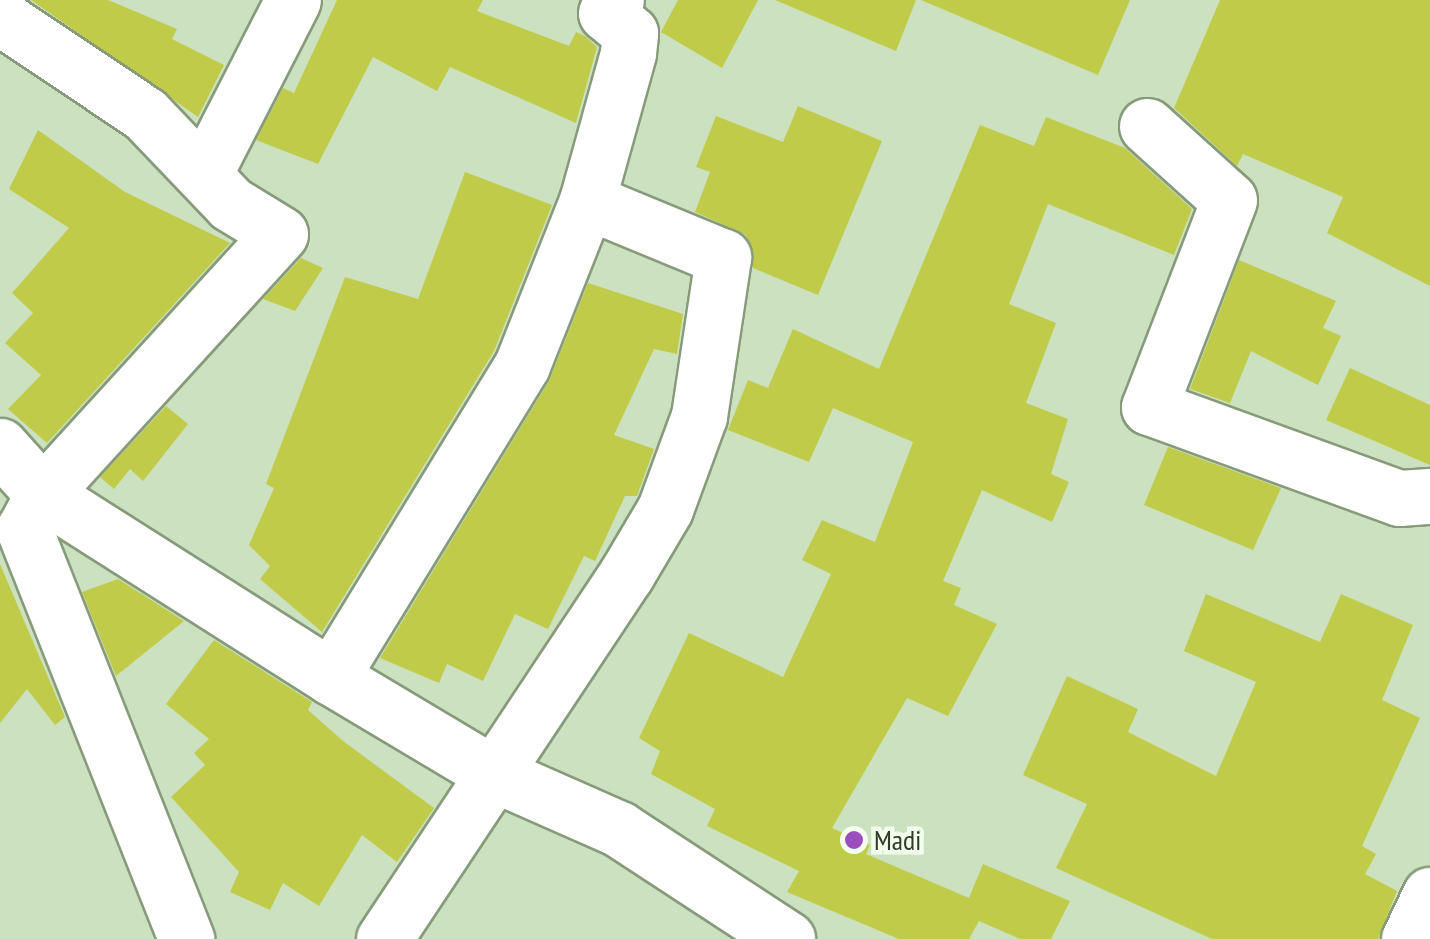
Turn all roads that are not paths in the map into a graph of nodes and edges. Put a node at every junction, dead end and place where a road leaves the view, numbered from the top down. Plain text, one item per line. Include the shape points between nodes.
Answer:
1 (293, 0) edge
2 (597, 4) edge
3 (0, 17) edge
4 (1147, 126) dead end
5 (204, 174) junction
6 (587, 201) junction
7 (0, 446) edge
8 (43, 494) junction
9 (1430, 496) edge
10 (331, 678) junction
11 (492, 773) junction
12 (1430, 895) edge
13 (186, 939) edge
14 (384, 939) edge
15 (787, 939) edge
16 (1409, 939) edge

1 - 5 street
2 - 6 street via 630,34
3 - 5 street via 145,114
4 - 9 street via 1229,200 1149,407 1399,498
5 - 8 street via 280,234
6 - 10 street via 522,365
6 - 11 street via 723,257 717,320 699,416 665,510
7 - 8 street
8 - 10 street
8 - 13 street via 24,529
10 - 11 street
11 - 14 street
11 - 15 street via 619,829
12 - 16 street

